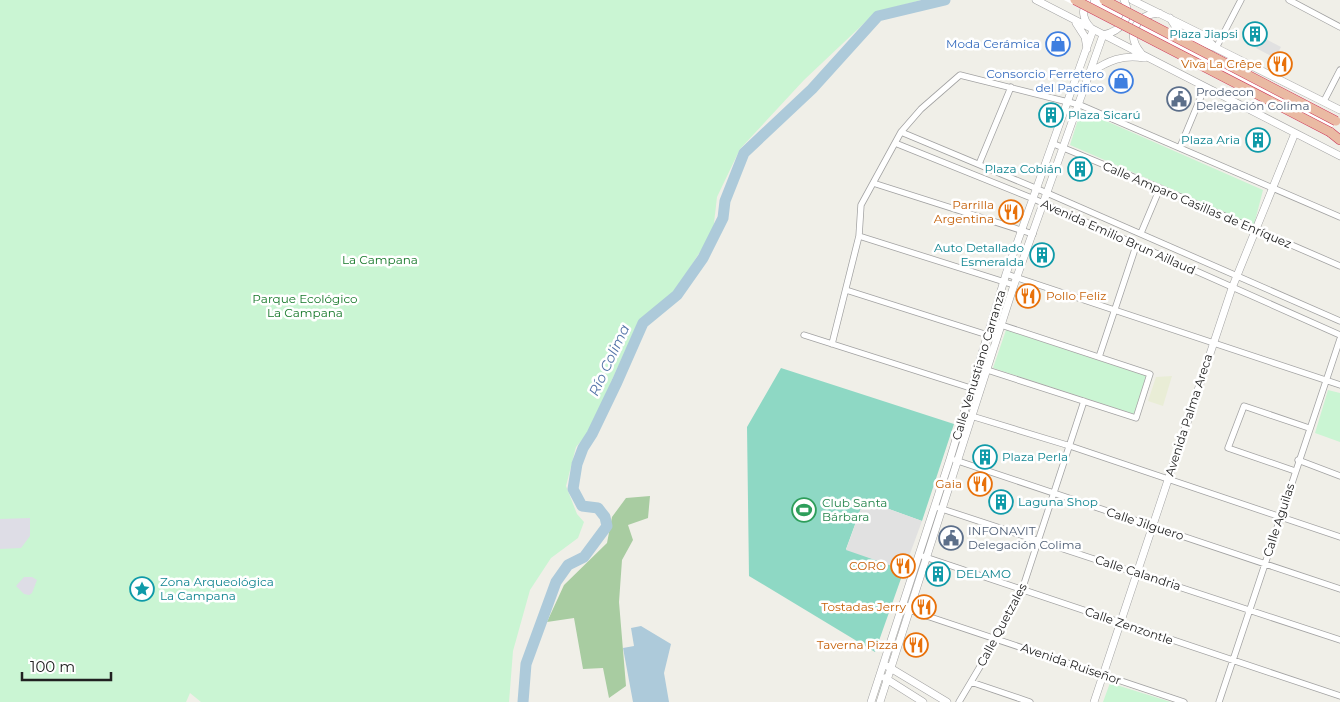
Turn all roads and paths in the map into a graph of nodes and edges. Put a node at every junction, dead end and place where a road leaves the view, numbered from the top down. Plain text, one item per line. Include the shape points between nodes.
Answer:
1 (1051, 0) edge
2 (1075, 0) edge
3 (1087, 0) edge
4 (1104, 0) edge
5 (1124, 0) edge
6 (1132, 0) edge
7 (1241, 0) edge
8 (1289, 0) edge
9 (1038, 1) edge
10 (1141, 2) edge
11 (1160, 13) junction
12 (1072, 19) junction
13 (1340, 27) edge
14 (1094, 30) junction
15 (1103, 35) junction
16 (1216, 48) junction
17 (1087, 51) junction
18 (1142, 55) junction
19 (1150, 59) junction
20 (1340, 70) edge
21 (1091, 73) junction
22 (1012, 87) junction
23 (1205, 87) junction
24 (1324, 101) junction
25 (1069, 102) junction
26 (1080, 105) junction
27 (1340, 110) edge
28 (1339, 122) edge
29 (901, 132) junction
30 (1295, 133) junction
31 (1340, 139) edge
32 (895, 143) junction
33 (1054, 144) junction
34 (1180, 147) junction
35 (1064, 148) junction
36 (1340, 156) edge
37 (979, 164) junction
38 (873, 183) junction
39 (1273, 186) junction
40 (1160, 188) junction
41 (1038, 189) junction
42 (1047, 193) junction
43 (1034, 199) junction
44 (1044, 204) junction
45 (1340, 217) edge
46 (1022, 230) junction
47 (1257, 230) junction
48 (1141, 233) junction
49 (1033, 234) junction
50 (859, 236) junction
51 (1136, 246) junction
52 (1340, 266) edge
53 (1006, 274) junction
54 (1237, 275) junction
55 (1017, 278) junction
56 (1004, 282) junction
57 (1014, 285) junction
58 (1232, 288) junction
59 (846, 290) junction
60 (1116, 309) junction
61 (1340, 320) edge
62 (992, 322) junction
63 (1001, 325) junction
64 (988, 335) junction
65 (1340, 335) edge
66 (804, 336) dead end
67 (997, 338) junction
68 (1340, 339) edge
69 (1214, 343) junction
70 (832, 344) junction
71 (1099, 356) junction
72 (978, 367) junction
73 (987, 369) junction
74 (1325, 381) junction
75 (1340, 386) edge
76 (972, 389) junction
77 (980, 391) junction
78 (1084, 401) junction
79 (973, 415) junction
80 (964, 416) junction
81 (1310, 428) junction
82 (1070, 446) junction
83 (954, 460) junction
84 (1298, 460) junction
85 (1295, 471) junction
86 (1340, 476) edge
87 (1168, 478) junction
88 (1054, 493) junction
89 (938, 507) junction
90 (1280, 517) junction
91 (1152, 526) junction
92 (1340, 537) edge
93 (1039, 540) junction
94 (922, 556) junction
95 (1265, 564) junction
96 (1137, 573) junction
97 (1340, 589) edge
98 (1022, 590) junction
99 (906, 609) junction
100 (1250, 610) junction
101 (1120, 623) junction
102 (997, 638) junction
103 (1340, 640) edge
104 (1233, 661) junction
105 (887, 666) junction
106 (1104, 675) junction
107 (884, 677) junction
108 (971, 682) junction
109 (1340, 696) edge
110 (871, 702) edge
111 (880, 702) edge
112 (923, 702) edge
113 (947, 702) edge
114 (959, 702) edge
115 (1030, 702) edge
116 (1094, 702) edge
117 (1184, 702) edge
118 (1219, 702) edge

1 - 9 street
2 - 31 highway, bridge
3 - 14 street via 1084,18
4 - 28 highway, bridge
5 - 15 street via 1127,10 1124,24
6 - 10 street
7 - 16 street
8 - 13 street
9 - 12 street
10 - 11 street
11 - 16 street via 1201,34
11 - 18 street via 1145,16 1135,25 1133,39
12 - 14 street
12 - 17 street via 1081,28
14 - 15 street
14 - 17 street, Calle Venustiano Carranza
15 - 18 street
15 - 21 street, Calle Venustiano Carranza
16 - 24 street
17 - 25 street, Calle Venustiano Carranza
18 - 19 street
19 - 21 street via 1118,58
19 - 23 street
20 - 24 street
21 - 26 street, Calle Venustiano Carranza
22 - 25 street
22 - 29 street via 960,75 921,109
22 - 37 street
23 - 30 street
23 - 34 street
24 - 27 street
25 - 26 street
25 - 33 street, Calle Venustiano Carranza
26 - 34 street
26 - 35 street, Calle Venustiano Carranza
29 - 32 street
29 - 37 street, Avenida Emilio Brun Aillaud
30 - 36 street
30 - 39 street, Avenida Palma Areca
32 - 38 street
32 - 43 street, Avenida Emilio Brun Aillaud
33 - 35 street, Calle Amparo Casillas de Enríquez
33 - 41 street, Calle Venustiano Carranza
34 - 39 street
35 - 40 street, Calle Amparo Casillas de Enríquez
35 - 42 street, Calle Venustiano Carranza
37 - 41 street, Avenida Emilio Brun Aillaud
38 - 46 street
38 - 50 street via 860,205
39 - 45 street
39 - 47 street, Avenida Palma Areca
40 - 47 street, Calle Amparo Casillas de Enríquez
40 - 48 street
41 - 42 street, Avenida Emilio Brun Aillaud
41 - 43 street, Calle Venustiano Carranza
42 - 44 street, Calle Venustiano Carranza
42 - 48 street, Avenida Emilio Brun Aillaud
43 - 44 street, Avenida Emilio Brun Aillaud
43 - 46 street, Calle Venustiano Carranza
44 - 49 street, Calle Venustiano Carranza
44 - 51 street, Avenida Emilio Brun Aillaud
46 - 49 street
46 - 53 street, Calle Venustiano Carranza
47 - 52 street, Calle Amparo Casillas de Enríquez
47 - 54 street, Avenida Palma Areca
48 - 54 street, Avenida Emilio Brun Aillaud
49 - 55 street, Calle Venustiano Carranza
50 - 56 street
50 - 59 street
51 - 58 street, Avenida Emilio Brun Aillaud
51 - 60 street
53 - 55 street
53 - 56 street, Calle Venustiano Carranza
54 - 58 street, Avenida Palma Areca
54 - 61 street, Avenida Emilio Brun Aillaud
55 - 57 street, Calle Venustiano Carranza
55 - 60 street
56 - 57 street
56 - 62 street, Calle Venustiano Carranza
57 - 63 street, Calle Venustiano Carranza
58 - 65 street, Avenida Emilio Brun Aillaud
58 - 69 street, Avenida Palma Areca
59 - 64 street
59 - 70 street
60 - 69 street
60 - 71 street
62 - 63 street
62 - 64 street, Calle Venustiano Carranza
63 - 67 street, Calle Venustiano Carranza
63 - 71 street
64 - 67 street
64 - 72 street, Calle Venustiano Carranza
66 - 70 street
67 - 73 street, Calle Venustiano Carranza
68 - 74 street, Calle Aguilas
69 - 74 street
69 - 87 street, Avenida Palma Areca
70 - 76 street
71 - 78 street via 1150,374 1139,409 1136,418
72 - 73 street
72 - 76 street, Calle Venustiano Carranza
73 - 77 street, Calle Venustiano Carranza
73 - 78 street
74 - 75 street
74 - 81 street, Calle Aguilas
76 - 77 street
76 - 80 street, Calle Venustiano Carranza
77 - 79 street, Calle Venustiano Carranza
78 - 82 street, Calle Quetzales
79 - 80 street
79 - 82 street
79 - 83 street, Calle Venustiano Carranza
80 - 83 street, Calle Venustiano Carranza
81 - 84 street, Calle Aguilas
81 - 85 street via 1244,406 1228,448
82 - 87 street
82 - 88 street, Calle Quetzales
83 - 88 street, Calle Jilguero
83 - 89 street, Calle Venustiano Carranza
84 - 85 street, Calle Aguilas
84 - 86 street
85 - 90 street, Calle Aguilas
87 - 90 street
87 - 91 street, Avenida Palma Areca
88 - 91 street, Calle Jilguero
88 - 93 street, Calle Quetzales
89 - 93 street, Calle Calandria
89 - 94 street, Calle Venustiano Carranza
90 - 92 street
90 - 95 street, Calle Aguilas
91 - 95 street, Calle Jilguero
91 - 96 street, Avenida Palma Areca
93 - 96 street, Calle Calandria
93 - 98 street, Calle Quetzales
94 - 98 street, Calle Zenzontle
94 - 99 street, Calle Venustiano Carranza
95 - 97 street, Calle Jilguero
95 - 100 street, Calle Aguilas
96 - 100 street, Calle Calandria
96 - 101 street, Avenida Palma Areca
98 - 101 street, Calle Zenzontle
98 - 102 street, Calle Quetzales
99 - 102 street, Avenida Ruiseñor
99 - 105 street, Calle Venustiano Carranza
100 - 103 street, Calle Calandria
100 - 104 street, Calle Aguilas
101 - 104 street, Calle Zenzontle
101 - 106 street, Avenida Palma Areca
102 - 106 street, Avenida Ruiseñor
102 - 108 street, Calle Quetzales
104 - 109 street, Calle Zenzontle
104 - 118 street, Calle Aguilas
105 - 107 street, Calle Venustiano Carranza
105 - 113 street
106 - 116 street, Avenida Palma Areca
106 - 117 street, Avenida Ruiseñor
107 - 110 street, Calle Venustiano Carranza
107 - 111 street, Calle Venustiano Carranza
107 - 112 street
108 - 114 street, Calle Quetzales
108 - 115 street

